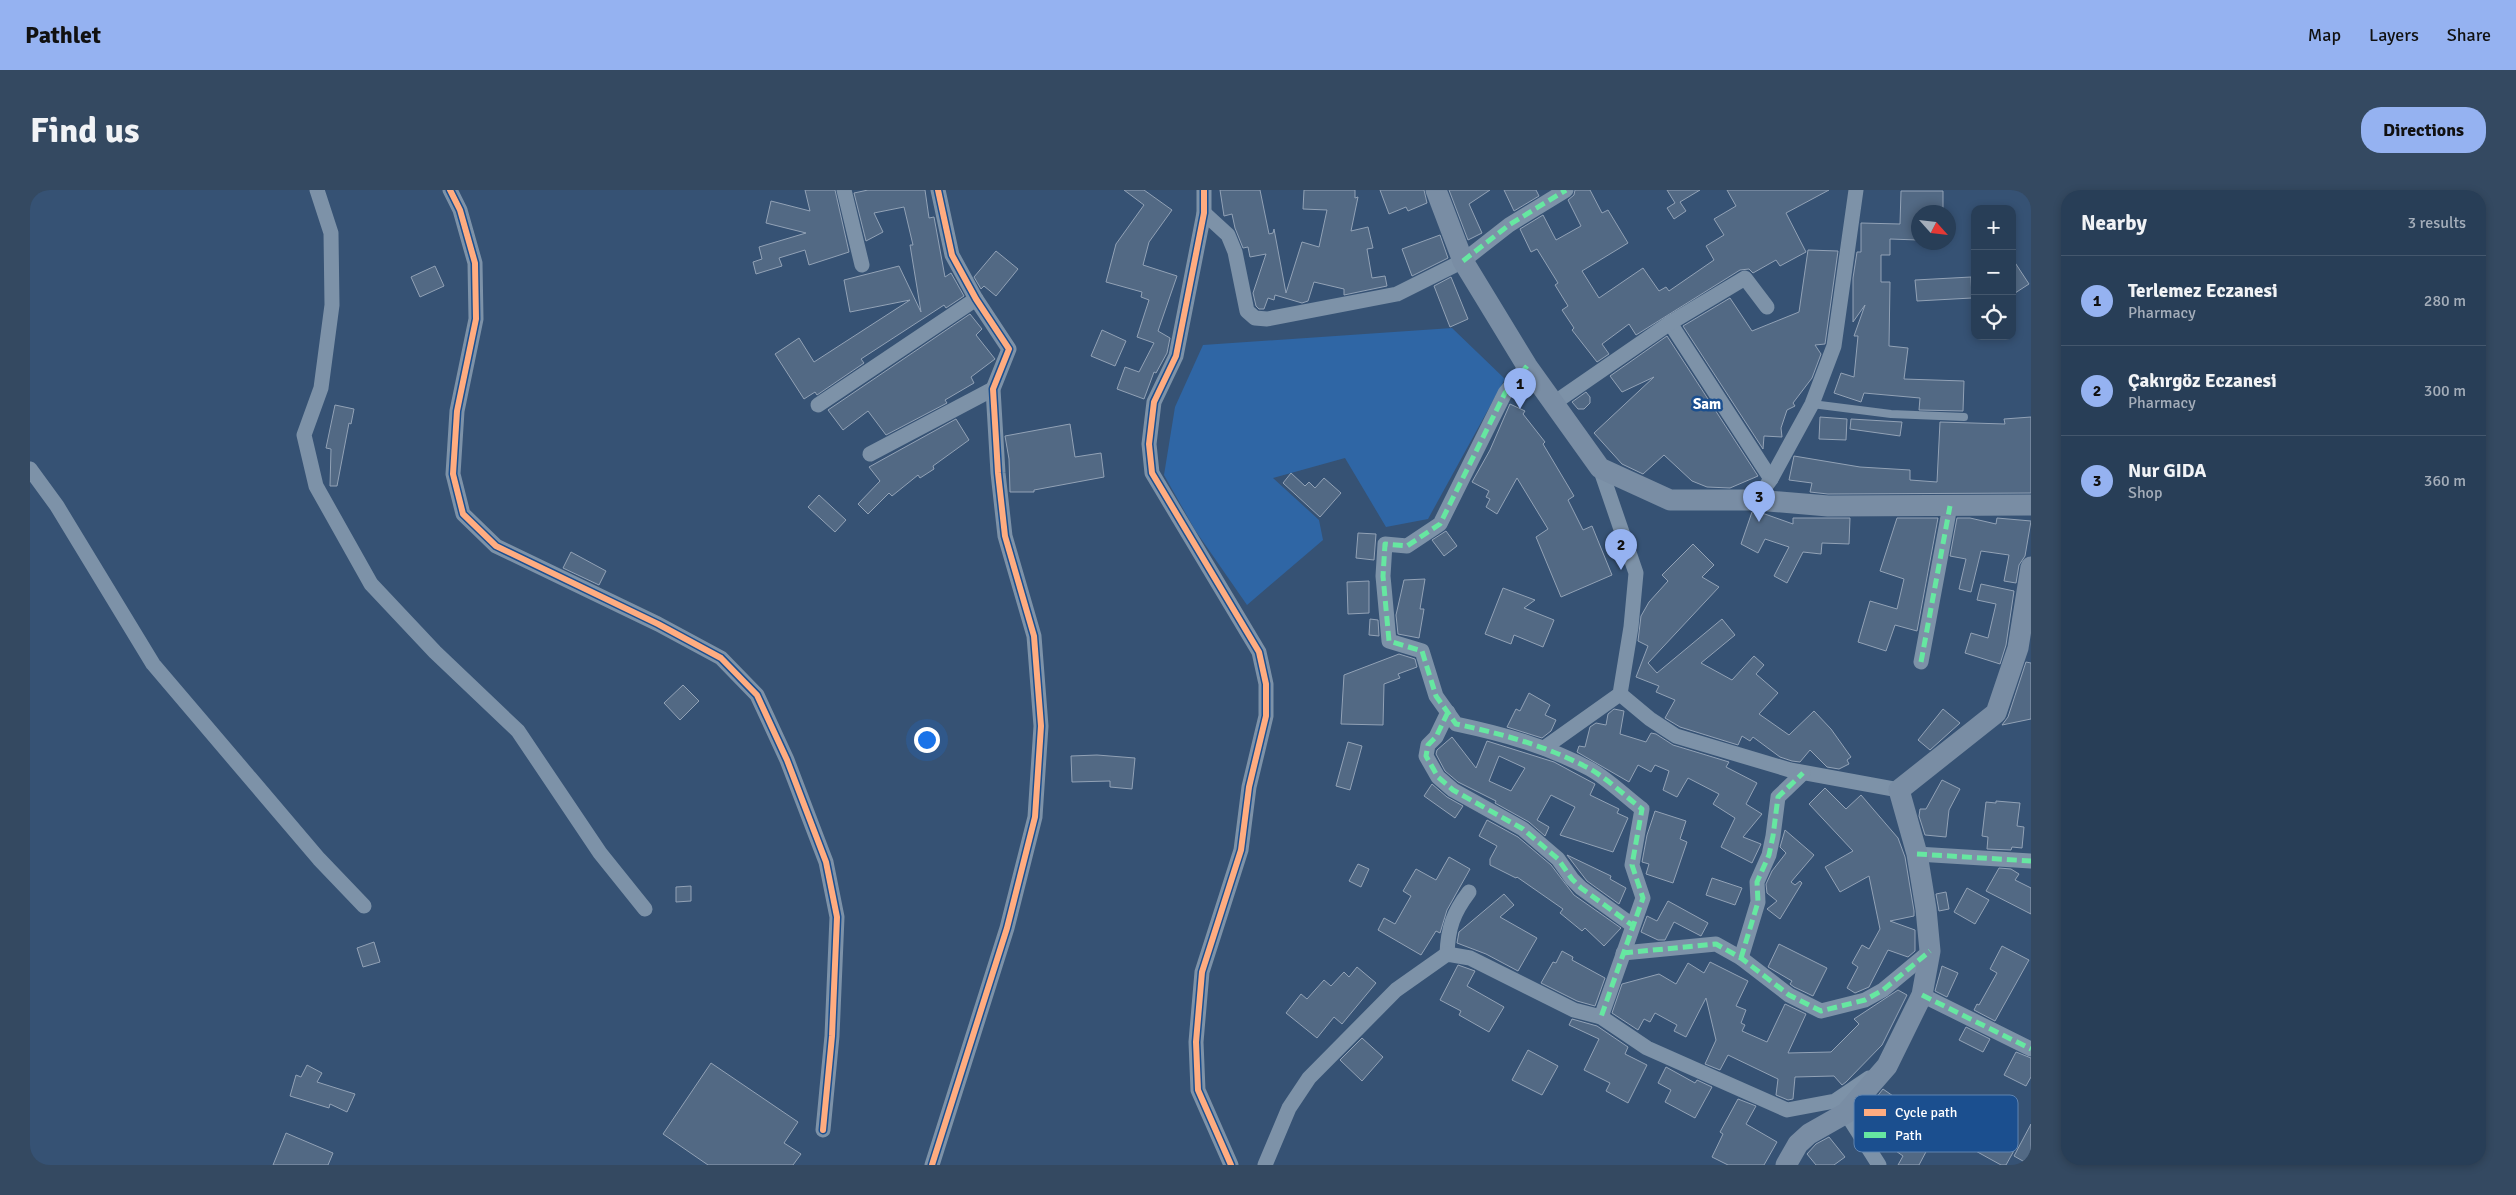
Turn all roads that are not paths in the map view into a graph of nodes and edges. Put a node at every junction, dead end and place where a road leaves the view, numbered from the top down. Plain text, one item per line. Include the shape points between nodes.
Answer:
1 (317, 190) edge
2 (450, 190) edge
3 (844, 190) edge
4 (938, 190) edge
5 (1204, 190) edge
6 (1436, 190) edge
7 (1566, 190) edge
8 (1856, 190) edge
9 (1204, 213) junction
10 (1463, 261) junction
11 (862, 264) dead end
12 (976, 299) junction
13 (1767, 307) dead end
14 (1670, 323) junction
15 (1527, 366) junction
16 (993, 389) junction
17 (1554, 403) junction
18 (1812, 404) junction
19 (818, 405) dead end
20 (1964, 417) dead end
21 (870, 454) dead end
22 (1600, 468) junction
23 (30, 469) edge
24 (1771, 480) junction
25 (1756, 500) junction
26 (2031, 505) edge
27 (1950, 506) junction
28 (2031, 567) edge
29 (1921, 662) dead end
30 (1620, 694) junction
31 (1448, 712) junction
32 (1544, 748) junction
33 (1803, 773) junction
34 (1899, 790) junction
35 (1917, 854) junction
36 (2031, 861) edge
37 (1469, 892) dead end
38 (364, 906) dead end
39 (645, 909) dead end
40 (1632, 925) junction
41 (1930, 951) junction
42 (1447, 954) junction
43 (1622, 954) junction
44 (1740, 958) junction
45 (1922, 995) junction
46 (1601, 1017) junction
47 (2031, 1049) edge
48 (1887, 1066) junction
49 (1862, 1095) edge
50 (1854, 1104) edge
51 (1846, 1113) junction
52 (1854, 1125) edge
53 (823, 1130) dead end
54 (1872, 1152) edge
55 (932, 1165) edge
56 (1231, 1165) edge
57 (1266, 1165) edge
58 (1786, 1165) edge
59 (1880, 1165) edge

1 - 39 street via 331,234 332,305 321,388 304,434 316,486 370,584 435,652 518,730 600,852
2 - 53 street via 460,210 475,263 476,318 457,411 452,474 463,514 496,546 721,658 758,695 826,862 837,917 832,1036
3 - 11 street
4 - 12 street via 952,255
5 - 9 street
6 - 10 street
7 - 10 street via 1509,225
8 - 18 street via 1834,346
9 - 10 street via 1228,235 1235,252 1247,311 1255,318 1267,319 1381,299
9 - 56 street via 1176,356 1154,402 1149,444 1152,473 1259,652 1266,684 1266,716 1249,787 1240,850 1202,972 1196,1042 1198,1090
10 - 15 street
12 - 16 street via 1009,349
12 - 19 street
13 - 14 street via 1745,278
14 - 17 street
14 - 24 street
15 - 17 street
15 - 31 street via 1505,393 1440,524 1408,546 1385,544 1383,576 1389,641 1422,651 1436,696
16 - 21 street
16 - 55 street via 1006,536 1034,636 1041,726 1035,808 1008,928
17 - 22 street
18 - 20 lane via 1891,414
18 - 24 street
22 - 25 street via 1670,500
22 - 30 street via 1636,573
23 - 38 street via 57,506 152,664 319,859
24 - 25 street
25 - 27 street via 1828,506
26 - 27 street
27 - 29 street
28 - 34 street via 2018,648 1996,714
30 - 32 street
30 - 33 street via 1676,736
31 - 32 street via 1456,724
31 - 40 street via 1436,737 1428,745 1426,756 1438,778 1453,790 1523,829 1558,859 1582,888
32 - 40 street via 1592,770 1642,809 1632,865 1643,898
33 - 34 street
33 - 44 street via 1778,797 1769,855 1757,882 1758,902
34 - 35 street
35 - 36 street
35 - 41 street
37 - 42 street via 1455,911
40 - 43 street
41 - 44 street via 1883,990 1865,1000 1821,1010 1789,994
41 - 45 street
42 - 46 street via 1470,958 1574,1010
42 - 57 street via 1396,990 1310,1078 1289,1108
43 - 44 street via 1716,944
43 - 46 street
45 - 47 street
45 - 48 street
46 - 48 street via 1648,1048 1787,1110 1835,1101
48 - 49 street
50 - 51 street
51 - 52 street
51 - 58 street via 1809,1134 1798,1144
54 - 59 street

